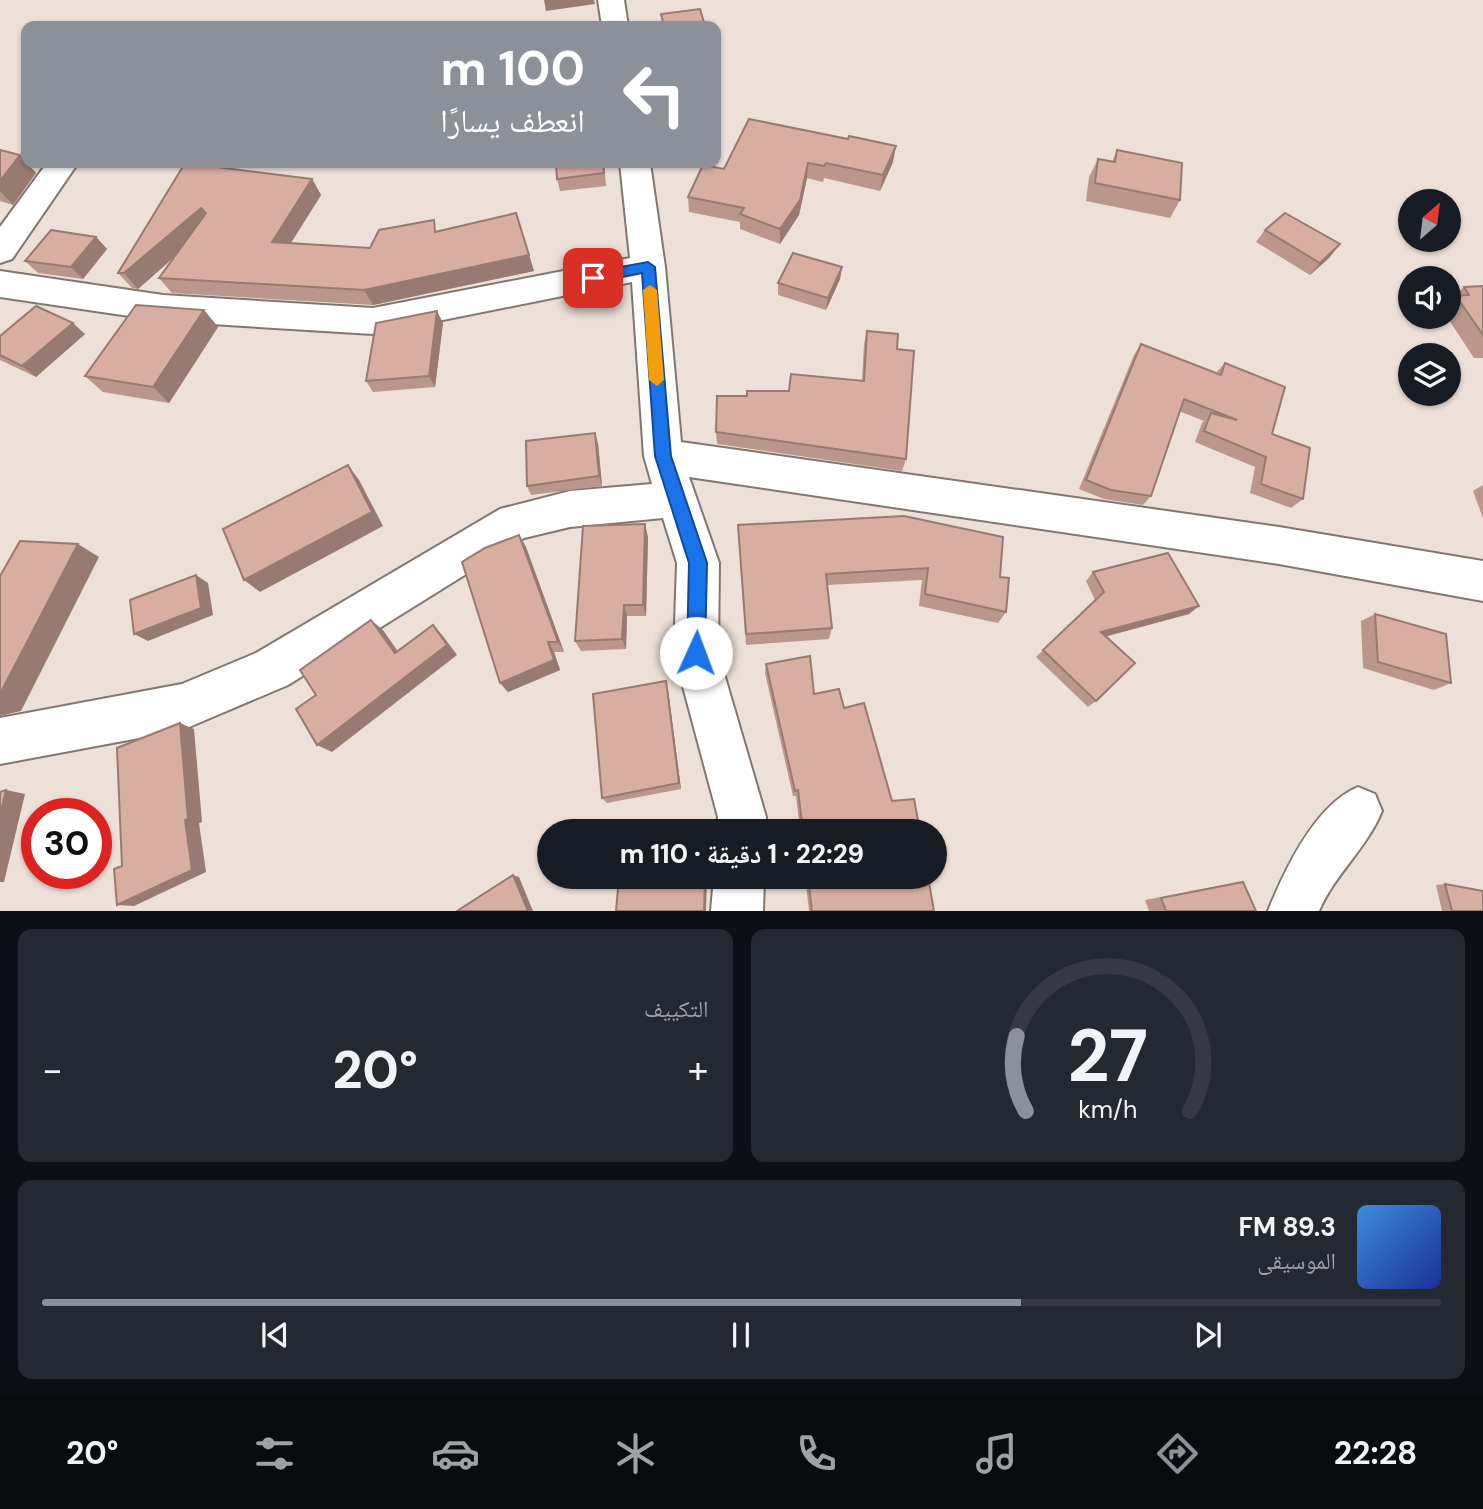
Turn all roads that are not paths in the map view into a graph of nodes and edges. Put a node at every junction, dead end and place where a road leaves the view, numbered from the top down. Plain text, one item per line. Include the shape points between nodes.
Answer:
1 (611, 0) edge
2 (614, 21) edge
3 (59, 168) edge
4 (636, 168) edge
5 (0, 250) edge
6 (648, 267) junction
7 (0, 284) edge
8 (663, 456) junction
9 (677, 499) junction
10 (1483, 581) edge
11 (0, 741) edge
12 (1358, 811) dead end
13 (742, 819) edge
14 (738, 889) edge
15 (737, 911) edge
16 (1293, 911) edge

1 - 2 street
3 - 5 street
4 - 6 street
6 - 7 street via 373,321 163,308
6 - 8 street
8 - 9 street
8 - 10 street via 1347,555
9 - 11 street via 569,509 514,522 272,668 195,702
9 - 13 street via 698,563 696,653
12 - 16 street via 1311,870
14 - 15 street

